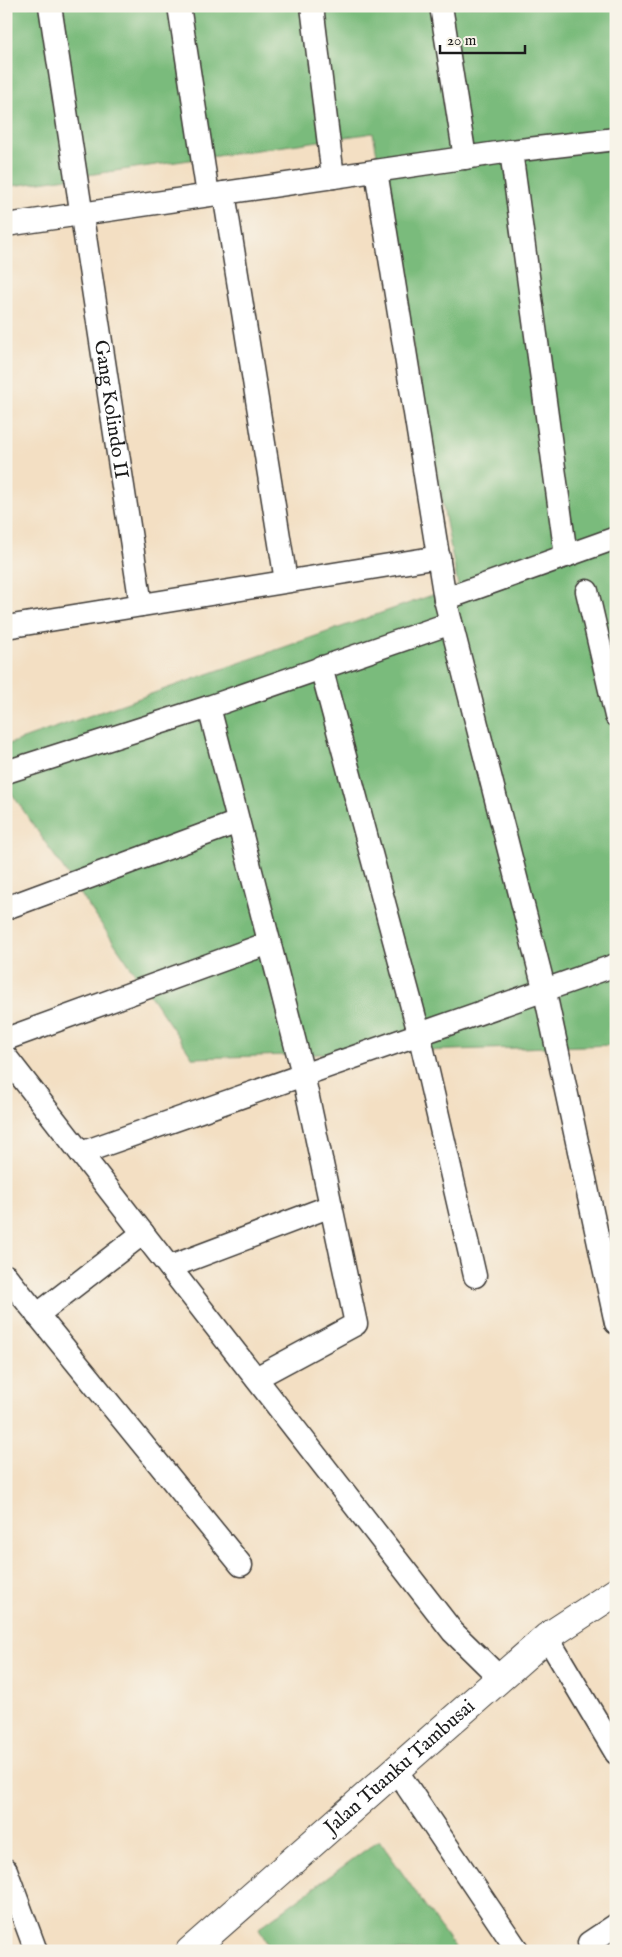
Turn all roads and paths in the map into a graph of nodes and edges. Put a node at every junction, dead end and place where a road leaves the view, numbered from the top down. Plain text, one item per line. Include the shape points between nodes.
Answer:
1 (50, 6) edge
2 (179, 6) edge
3 (312, 6) edge
4 (441, 6) edge
5 (616, 139) edge
6 (511, 151) junction
7 (465, 158) junction
8 (376, 171) junction
9 (333, 177) junction
10 (216, 194) junction
11 (83, 214) junction
12 (6, 225) edge
13 (616, 538) edge
14 (566, 556) junction
15 (439, 557) junction
16 (286, 581) junction
17 (587, 591) dead end
18 (446, 599) junction
19 (141, 604) junction
20 (451, 622) junction
21 (6, 627) edge
22 (321, 667) junction
23 (209, 707) junction
24 (616, 716) edge
25 (6, 772) edge
26 (238, 822) junction
27 (6, 908) edge
28 (269, 943) junction
29 (616, 965) edge
30 (544, 988) junction
31 (418, 1033) junction
32 (6, 1039) edge
33 (6, 1057) edge
34 (303, 1074) junction
35 (81, 1153) junction
36 (331, 1206) junction
37 (143, 1233) junction
38 (170, 1267) junction
39 (6, 1276) edge
40 (475, 1276) dead end
41 (38, 1315) junction
42 (616, 1323) edge
43 (256, 1378) junction
44 (241, 1565) dead end
45 (616, 1592) edge
46 (547, 1636) junction
47 (500, 1678) junction
48 (616, 1753) edge
49 (396, 1770) junction
50 (6, 1870) edge
51 (616, 1926) edge
52 (589, 1943) dead end
53 (36, 1951) edge
54 (190, 1951) edge
55 (518, 1951) edge

1 - 11 street, Gang Kolindo II
2 - 10 street
3 - 9 street
4 - 7 street
5 - 6 street
6 - 7 street
6 - 14 street
7 - 8 street
8 - 9 street
8 - 15 street
9 - 10 street
10 - 11 street
10 - 16 street
11 - 12 street
11 - 19 street, Gang Kolindo II
13 - 14 street
14 - 18 street
15 - 16 street
15 - 18 street
16 - 19 street
17 - 24 street
18 - 20 street
19 - 21 street
20 - 22 street
20 - 30 street
22 - 23 street
22 - 31 street
23 - 25 street
23 - 26 street
26 - 27 street
26 - 28 street
28 - 32 street
28 - 34 street
29 - 30 street
30 - 31 street
30 - 42 street
31 - 34 street
31 - 40 street
33 - 35 street
34 - 35 street
34 - 36 street
35 - 37 street
36 - 38 street
36 - 43 street via 356,1324
37 - 38 street
37 - 41 street
38 - 43 street
39 - 41 street
41 - 44 street
43 - 47 street via 452,1632
45 - 46 main road, Jalan Tuanku Tambusai
46 - 47 main road, Jalan Tuanku Tambusai
46 - 48 street
47 - 49 main road, Jalan Tuanku Tambusai
49 - 54 main road, Jalan Tuanku Tambusai
49 - 55 street
50 - 53 street
51 - 52 street

